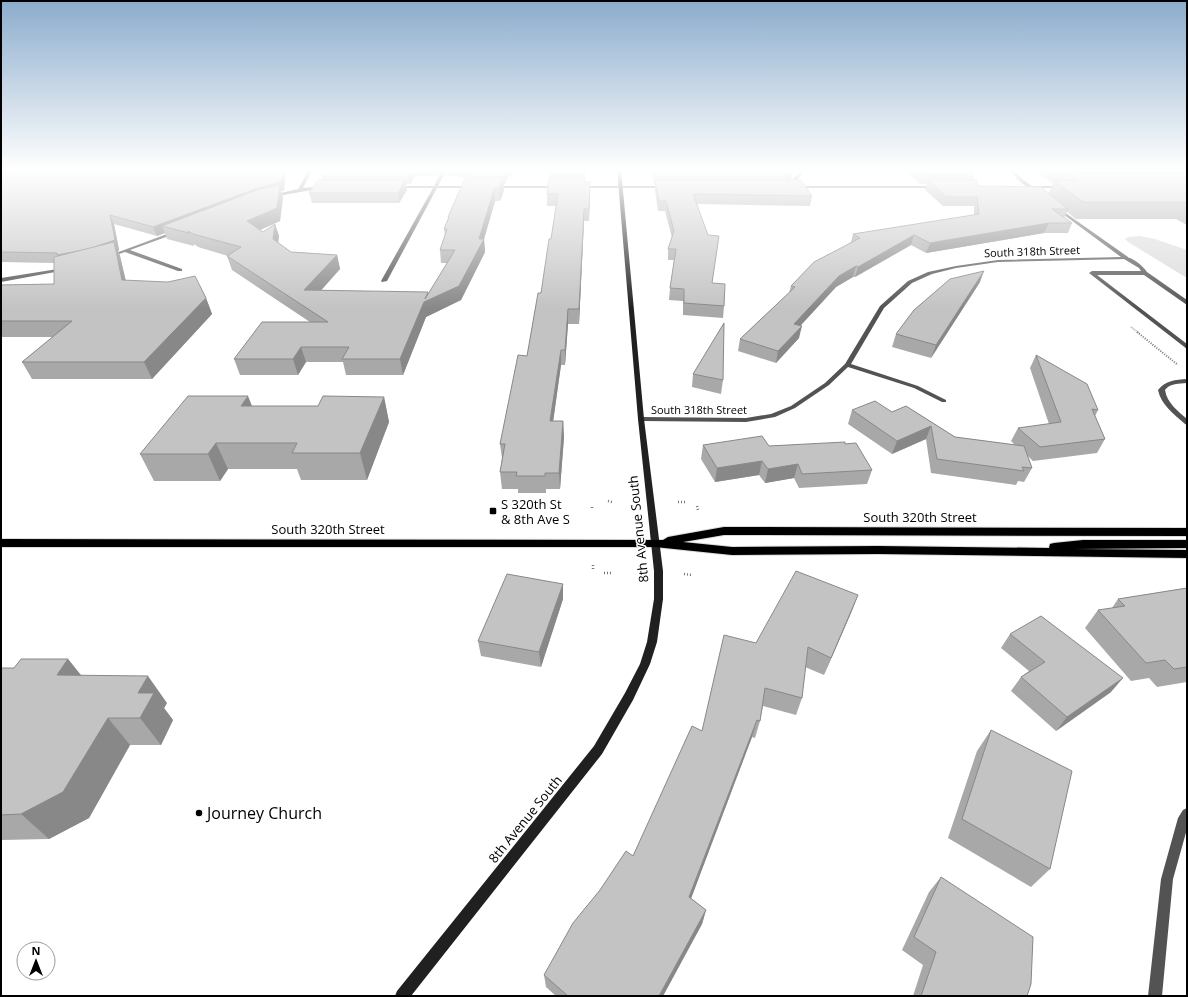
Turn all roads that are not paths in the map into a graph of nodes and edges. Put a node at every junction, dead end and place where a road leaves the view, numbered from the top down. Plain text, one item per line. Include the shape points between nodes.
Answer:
1 (420, 216) edge
2 (623, 216) edge
3 (1068, 216) edge
4 (180, 230) edge
5 (127, 251) junction
6 (107, 257) edge
7 (1126, 258) junction
8 (67, 268) edge
9 (180, 270) dead end
10 (1145, 273) junction
11 (1, 280) edge
12 (384, 281) dead end
13 (1187, 303) edge
14 (1187, 347) edge
15 (846, 365) junction
16 (1187, 381) edge
17 (944, 401) dead end
18 (641, 419) junction
19 (1187, 423) edge
20 (1187, 532) edge
21 (1, 543) edge
22 (654, 543) junction
23 (1187, 544) edge
24 (1014, 552) junction
25 (1187, 554) edge
26 (1187, 814) edge
27 (402, 996) edge
28 (1155, 996) edge

1 - 12 street
2 - 18 street, 8th Avenue South
3 - 7 street
4 - 5 street
5 - 6 street
5 - 9 street
7 - 10 street via 1141,267
7 - 15 street, South 318th Street via 998,261 930,274 910,282 882,307
8 - 11 street
10 - 13 street
10 - 14 street via 1092,273
15 - 17 street via 916,387
15 - 18 street, South 318th Street via 827,384 773,416 746,420
16 - 19 street via 1170,383 1161,389 1164,400
18 - 22 street, 8th Avenue South
20 - 22 main road, South 320th Street via 724,531
21 - 22 main road, South 320th Street
22 - 24 main road, South 320th Street via 732,552
22 - 27 street, 8th Avenue South via 658,560 658,598 654,629 648,657 618,718 598,750
23 - 24 main road via 1083,544
24 - 25 main road, South 320th Street
26 - 28 street via 1167,879

